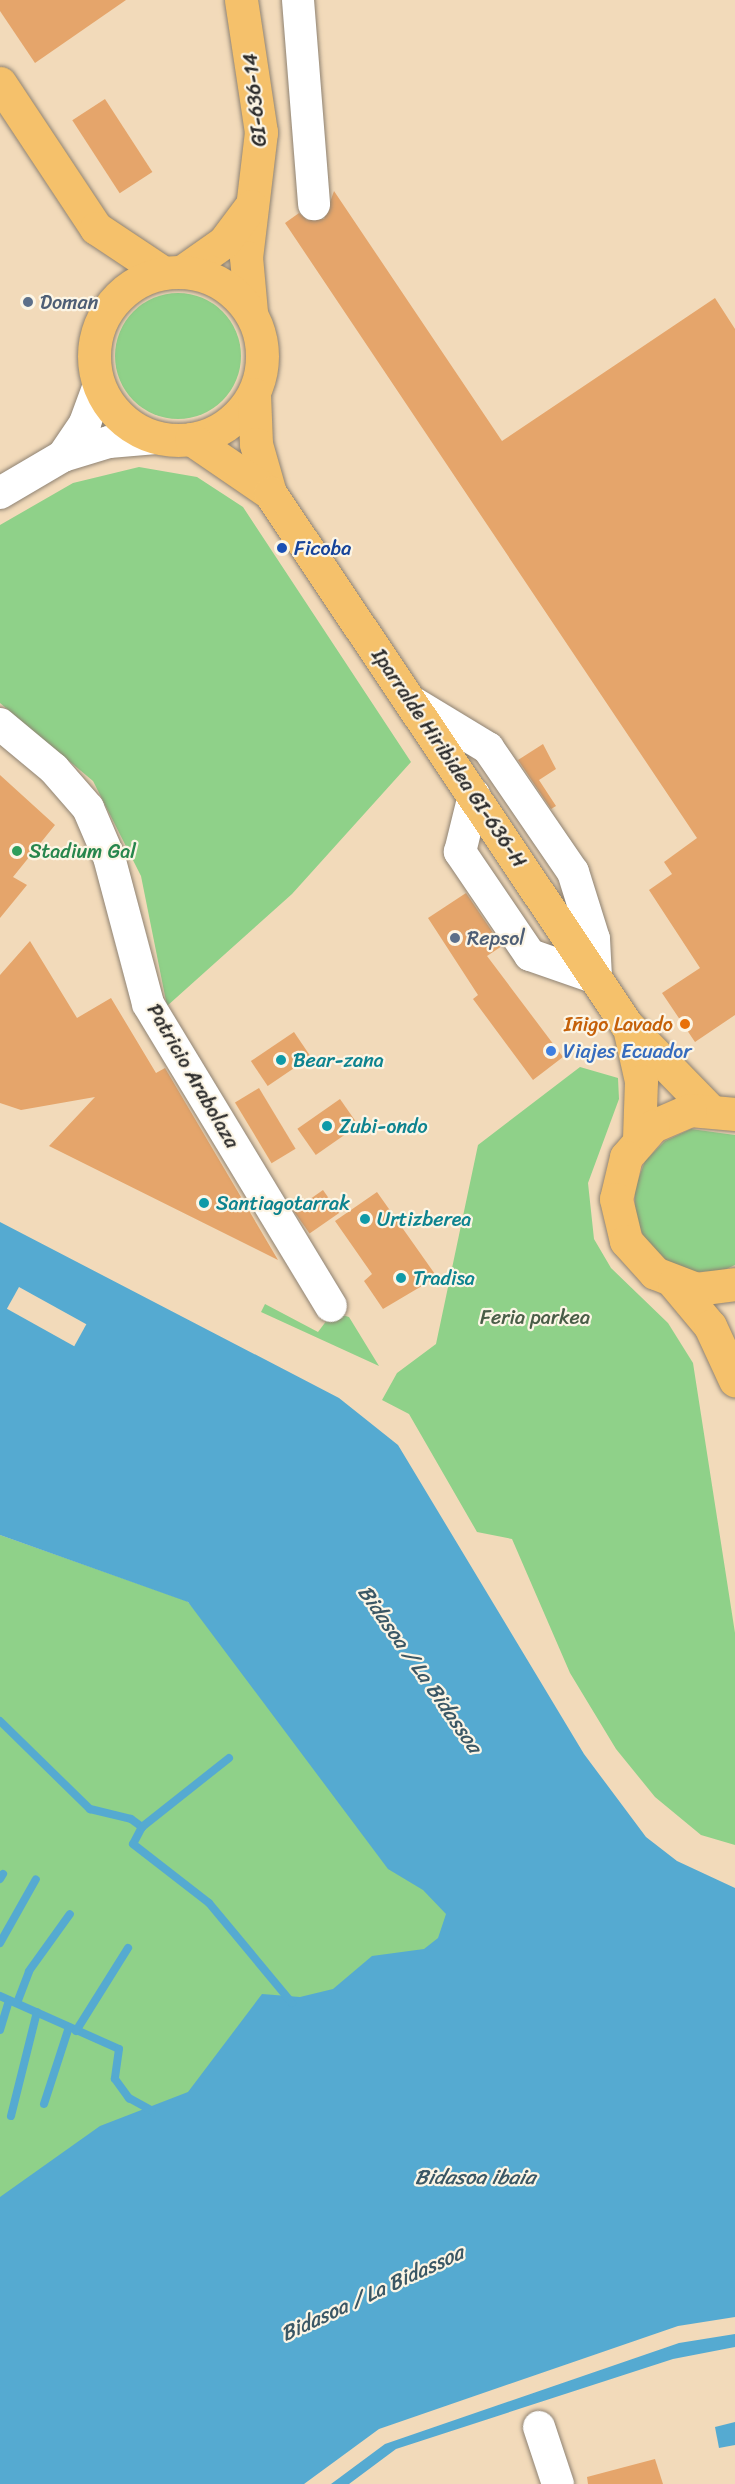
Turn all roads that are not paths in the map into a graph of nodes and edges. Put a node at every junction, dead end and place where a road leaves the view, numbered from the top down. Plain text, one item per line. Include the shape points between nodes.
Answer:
1 (241, 0) edge
2 (297, 0) edge
3 (0, 83) edge
4 (255, 199) junction
5 (314, 204) dead end
6 (96, 228) junction
7 (172, 272) junction
8 (112, 303) junction
9 (251, 312) junction
10 (99, 385) junction
11 (254, 394) junction
12 (156, 438) junction
13 (191, 439) junction
14 (63, 456) junction
15 (0, 493) edge
16 (270, 493) junction
17 (412, 702) junction
18 (0, 724) edge
19 (596, 978) junction
20 (626, 1024) junction
21 (722, 1111) edge
22 (639, 1139) junction
23 (674, 1283) junction
24 (735, 1284) edge
25 (331, 1306) dead end
26 (735, 1374) edge
27 (539, 2427) dead end
28 (558, 2484) edge

1 - 4 main road, GI-636-14 via 261,132
2 - 5 street
3 - 6 main road
4 - 7 main road via 224,242
4 - 9 main road, GI-636-14 via 246,257
6 - 7 main road
6 - 8 main road
7 - 8 main road via 135,284
7 - 9 main road via 222,283
8 - 10 main road via 95,343
9 - 11 main road via 263,353
10 - 12 main road via 123,419
10 - 14 street via 85,423
11 - 13 main road via 228,424
11 - 16 main road, Iparralde Hiribidea GI-636-H via 256,444
12 - 13 main road
12 - 14 street via 109,442
13 - 16 main road, Iparralde Hiribidea GI-636-H
14 - 15 street
16 - 17 main road, Iparralde Hiribidea GI-636-H
17 - 19 main road, Iparralde Hiribidea GI-636-H
17 - 19 street via 488,748 573,872 594,939
18 - 25 street, Patricio Arabolaza via 54,769 88,808 109,857 148,1004
19 - 20 main road, Iparralde Hiribidea GI-636-H
20 - 21 main road, Iparralde Hiribidea GI-636-H
20 - 22 main road, Iparralde Hiribidea GI-636-H via 641,1081
21 - 22 main road, Iparralde Hiribidea GI-636-H via 671,1116
22 - 23 main road, Iparralde Hiribidea GI-636-H via 618,1177 618,1221 638,1259
23 - 24 main road, Iparralde Hiribidea GI-636-H via 696,1289
23 - 26 main road, Iparralde Hiribidea GI-636-H via 710,1326
27 - 28 street

